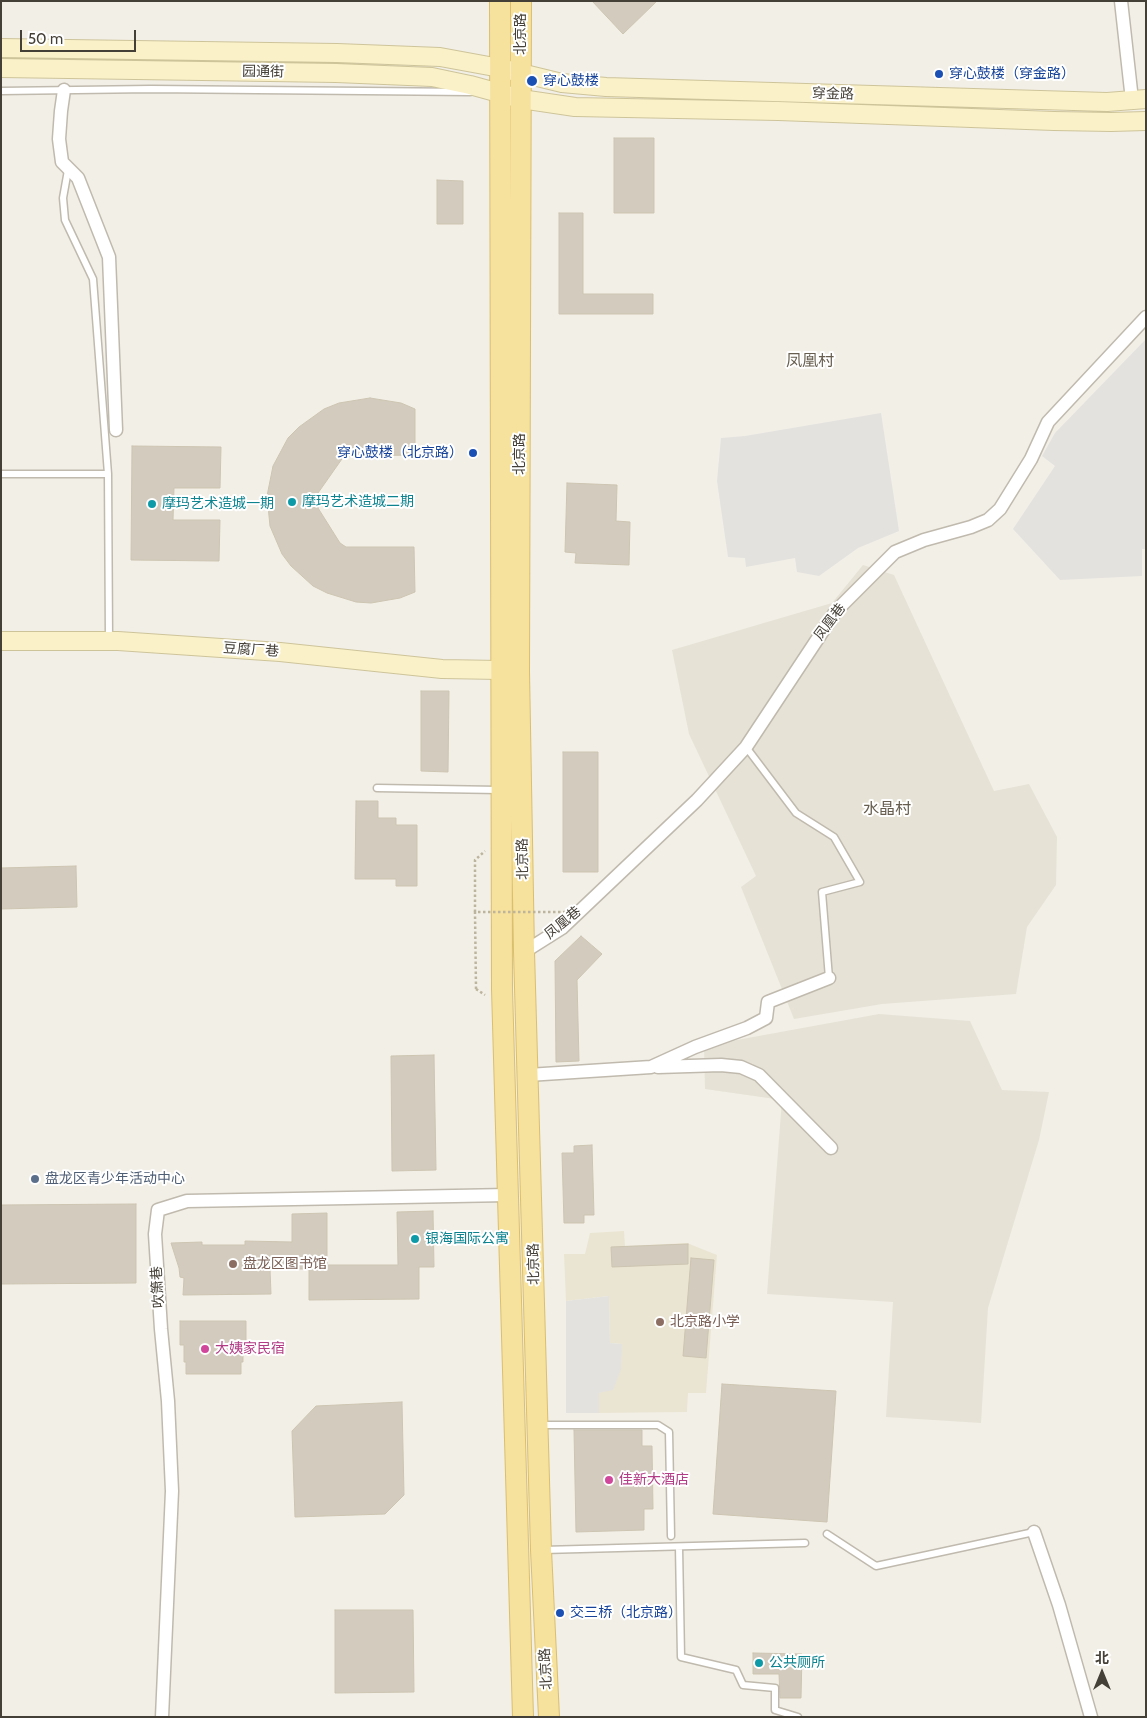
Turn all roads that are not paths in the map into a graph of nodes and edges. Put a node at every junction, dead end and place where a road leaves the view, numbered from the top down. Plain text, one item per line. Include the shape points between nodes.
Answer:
1 (500, 1) edge
2 (521, 1) edge
3 (1121, 1) edge
4 (1, 48) edge
5 (1, 68) edge
6 (500, 68) junction
7 (521, 74) junction
8 (64, 90) junction
9 (1, 91) edge
10 (500, 92) junction
11 (522, 99) junction
12 (1139, 99) edge
13 (1146, 120) edge
14 (69, 168) junction
15 (1146, 317) edge
16 (116, 430) dead end
17 (1, 474) edge
18 (108, 474) junction
19 (1, 641) edge
20 (109, 641) junction
21 (500, 670) junction
22 (746, 747) junction
23 (377, 788) dead end
24 (501, 790) junction
25 (524, 952) junction
26 (829, 978) joint
27 (651, 1067) junction
28 (528, 1075) junction
29 (831, 1148) dead end
30 (508, 1195) junction
31 (538, 1425) junction
32 (1034, 1532) joint
33 (827, 1534) dead end
34 (671, 1536) dead end
35 (805, 1543) dead end
36 (679, 1547) junction
37 (541, 1550) junction
38 (162, 1717) edge
39 (523, 1717) edge
40 (549, 1717) edge
41 (798, 1717) edge
42 (1091, 1717) edge

1 - 6 main road, 北京路
2 - 7 main road, 北京路
3 - 12 street
4 - 6 main road, 园通街 via 440,57
5 - 10 main road, 园通街 via 432,77
6 - 7 main road, 园通街
6 - 10 main road, 北京路
7 - 11 main road, 北京路
7 - 12 main road, 穿金路 via 606,87 1088,102
8 - 9 lane
8 - 10 lane
8 - 14 street via 59,139 62,162
10 - 11 main road, 园通街
10 - 21 main road, 北京路
11 - 13 main road, 穿金路 via 576,107 1054,121
11 - 25 main road, 北京路 via 519,671
14 - 16 street via 78,178 109,258
14 - 18 lane via 63,198 65,220 93,279
15 - 22 street, 凤凰巷 via 1048,422 1000,509 988,520 895,552 836,611
17 - 18 lane
18 - 20 lane
19 - 20 main road, 豆腐厂巷
20 - 21 main road, 豆腐厂巷 via 280,652 442,669
21 - 24 main road, 北京路
22 - 25 street, 凤凰巷 via 697,800 562,928
22 - 26 lane via 796,814 834,836 860,882 822,892
23 - 24 lane
24 - 30 main road, 北京路
25 - 28 main road, 北京路
26 - 27 street via 768,1002 766,1018 747,1028
27 - 28 street
27 - 29 street via 721,1065 741,1067 759,1075
28 - 31 main road, 北京路
30 - 38 street, 吹箫巷 via 187,1201 158,1210 155,1234 172,1491
30 - 39 main road, 北京路
31 - 34 lane via 658,1425 669,1432
31 - 37 main road, 北京路
32 - 33 lane via 876,1566
32 - 42 street
35 - 36 lane
36 - 37 lane
36 - 41 lane via 681,1657 736,1670 743,1685 775,1688 775,1710
37 - 40 main road, 北京路

